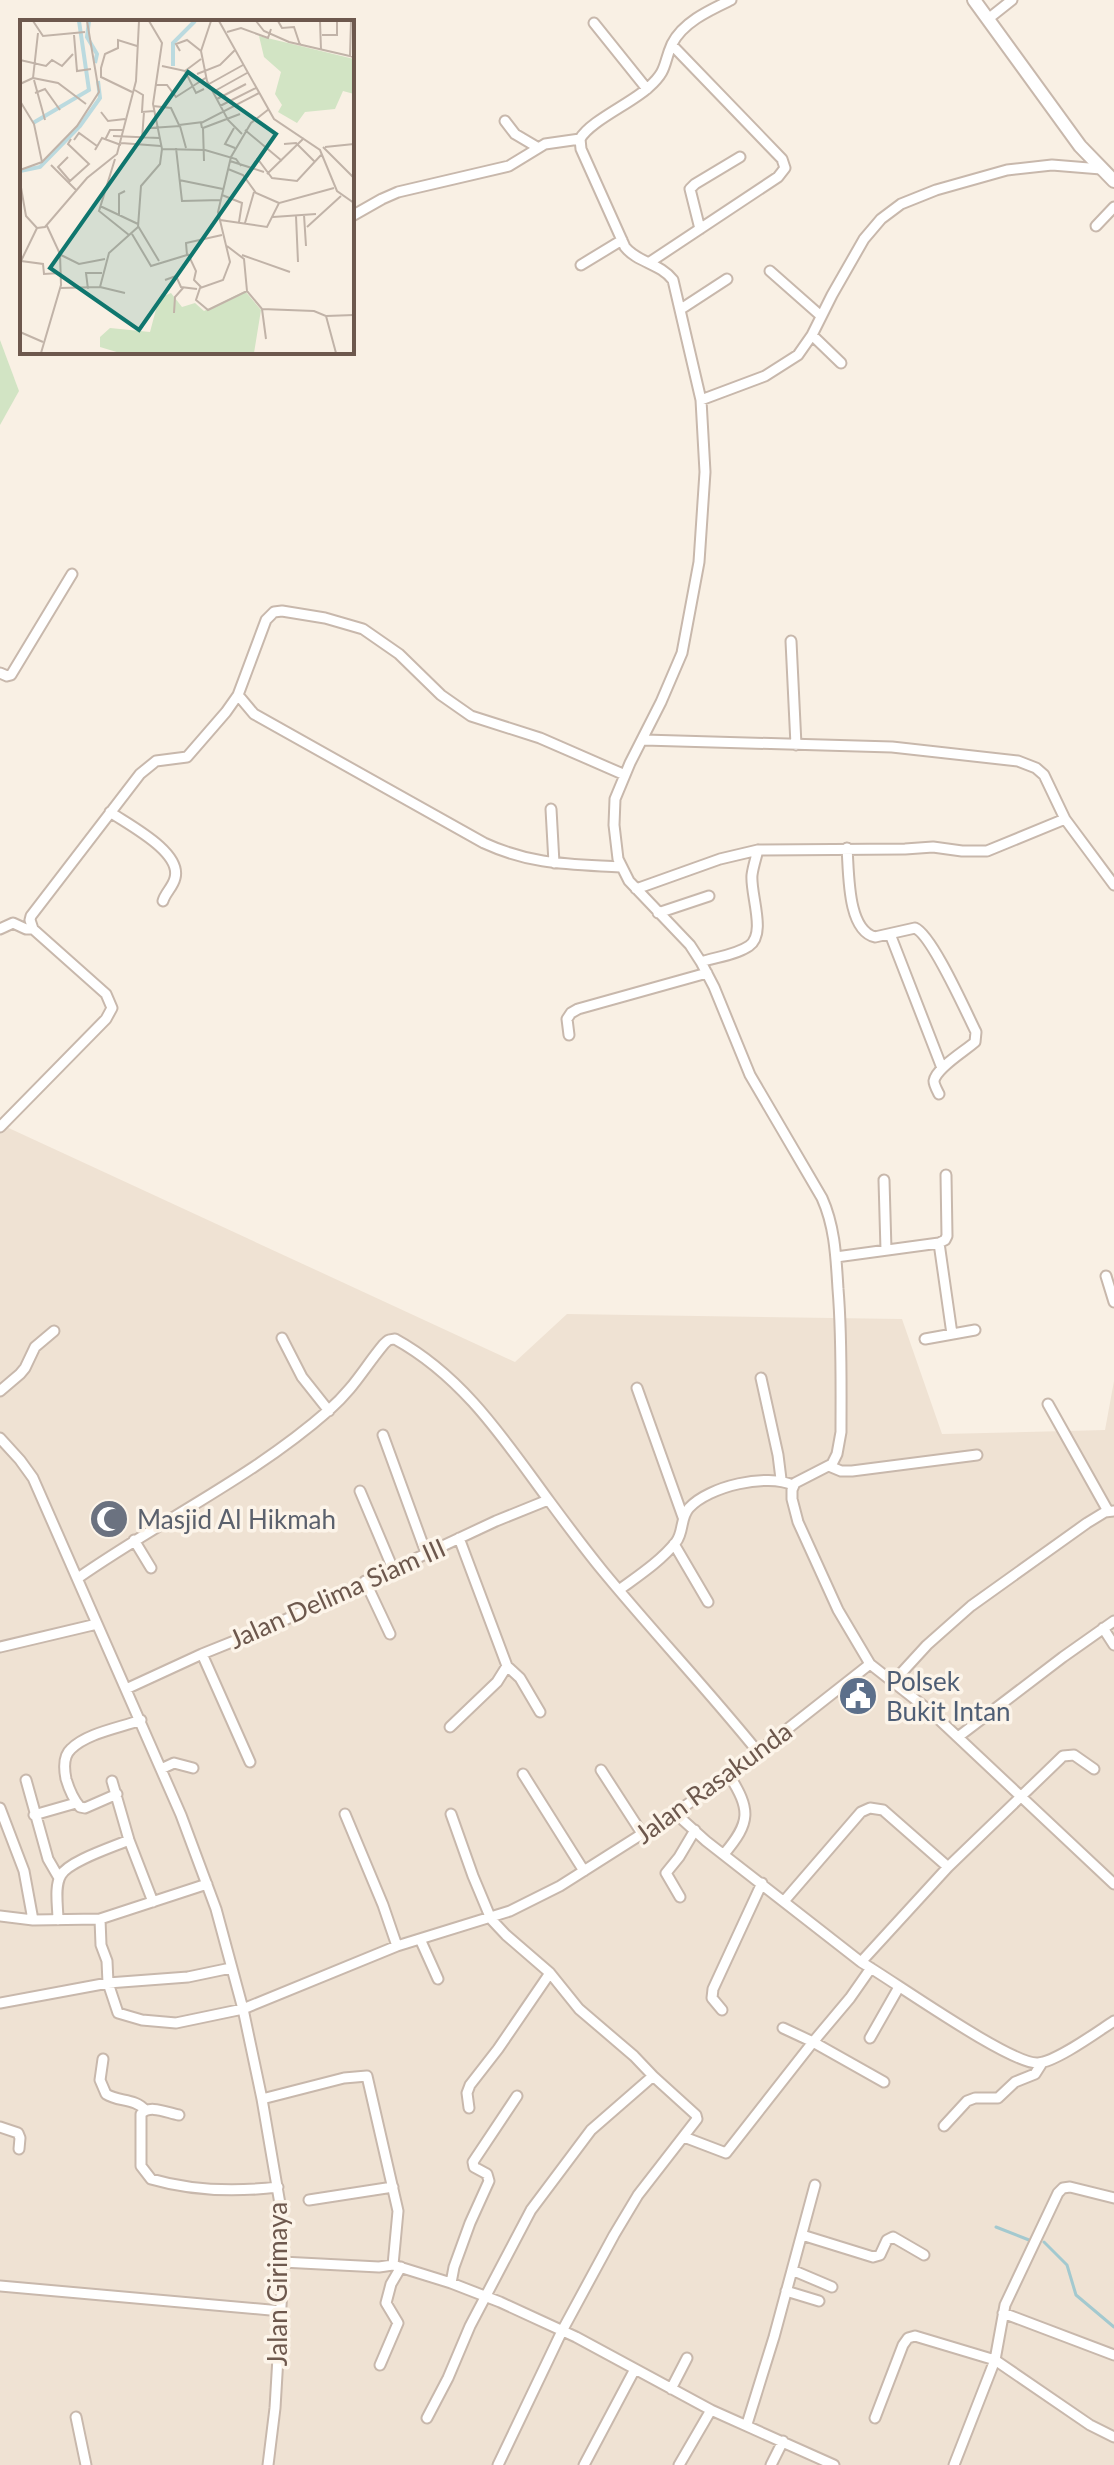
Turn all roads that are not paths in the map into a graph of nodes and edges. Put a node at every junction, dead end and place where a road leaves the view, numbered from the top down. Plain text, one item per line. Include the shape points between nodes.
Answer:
1 (731, 0) edge
2 (974, 0) edge
3 (1012, 0) edge
4 (988, 19) junction
5 (594, 23) dead end
6 (672, 45) junction
7 (647, 89) junction
8 (505, 121) dead end
9 (580, 139) junction
10 (537, 147) junction
11 (740, 157) dead end
12 (1101, 169) junction
13 (1114, 181) edge
14 (1114, 207) edge
15 (354, 215) edge
16 (1096, 226) dead end
17 (700, 229) junction
18 (622, 240) junction
19 (650, 262) junction
20 (581, 265) dead end
21 (770, 271) dead end
22 (727, 279) dead end
23 (681, 309) junction
24 (821, 316) junction
25 (812, 335) junction
26 (841, 363) dead end
27 (701, 400) junction
28 (72, 574) dead end
29 (791, 641) dead end
30 (0, 673) edge
31 (238, 695) junction
32 (644, 740) junction
33 (796, 745) junction
34 (625, 775) junction
35 (551, 809) dead end
36 (110, 812) junction
37 (1065, 819) junction
38 (847, 848) junction
39 (758, 850) junction
40 (554, 863) junction
41 (620, 867) junction
42 (1114, 885) edge
43 (636, 889) junction
44 (709, 896) dead end
45 (163, 901) dead end
46 (658, 913) junction
47 (0, 929) edge
48 (33, 929) junction
49 (890, 934) junction
50 (701, 962) junction
51 (707, 973) junction
52 (569, 1035) dead end
53 (942, 1068) junction
54 (939, 1094) dead end
55 (0, 1127) edge
56 (946, 1175) dead end
57 (884, 1180) dead end
58 (939, 1243) junction
59 (886, 1250) junction
60 (836, 1257) junction
61 (1106, 1276) dead end
62 (1114, 1302) edge
63 (975, 1330) dead end
64 (54, 1331) dead end
65 (952, 1334) junction
66 (282, 1338) dead end
67 (925, 1339) dead end
68 (761, 1378) dead end
69 (637, 1388) dead end
70 (0, 1391) edge
71 (1048, 1404) dead end
72 (329, 1411) junction
73 (383, 1435) dead end
74 (0, 1438) edge
75 (977, 1455) dead end
76 (829, 1466) junction
77 (781, 1479) junction
78 (793, 1485) junction
79 (360, 1491) dead end
80 (548, 1500) junction
81 (1111, 1511) edge
82 (683, 1517) junction
83 (459, 1538) junction
84 (134, 1540) junction
85 (674, 1544) junction
86 (426, 1553) junction
87 (151, 1568) dead end
88 (393, 1569) junction
89 (78, 1578) junction
90 (365, 1581) junction
91 (619, 1590) junction
92 (708, 1602) dead end
93 (1114, 1621) edge
94 (97, 1624) junction
95 (1103, 1628) junction
96 (390, 1634) dead end
97 (1114, 1645) edge
98 (0, 1647) edge
99 (202, 1654) junction
100 (870, 1664) junction
101 (507, 1666) junction
102 (894, 1681) junction
103 (126, 1689) junction
104 (540, 1712) dead end
105 (141, 1720) junction
106 (450, 1727) dead end
107 (958, 1737) junction
108 (758, 1752) junction
109 (250, 1762) dead end
110 (193, 1768) dead end
111 (161, 1769) junction
112 (1094, 1769) dead end
113 (601, 1770) dead end
114 (523, 1774) dead end
115 (729, 1775) junction
116 (26, 1780) dead end
117 (112, 1781) dead end
118 (117, 1794) junction
119 (1021, 1798) junction
120 (76, 1803) junction
121 (0, 1808) edge
122 (675, 1813) junction
123 (345, 1814) dead end
124 (451, 1814) dead end
125 (34, 1815) junction
126 (695, 1830) junction
127 (643, 1835) junction
128 (129, 1840) junction
129 (724, 1854) junction
130 (948, 1867) junction
131 (584, 1871) junction
132 (59, 1878) junction
133 (762, 1883) junction
134 (207, 1884) junction
135 (1114, 1884) edge
136 (680, 1897) dead end
137 (785, 1900) junction
138 (153, 1902) junction
139 (0, 1916) edge
140 (100, 1919) junction
141 (491, 1919) junction
142 (33, 1920) junction
143 (58, 1920) junction
144 (420, 1939) junction
145 (397, 1946) junction
146 (861, 1962) junction
147 (231, 1968) junction
148 (871, 1968) junction
149 (550, 1973) junction
150 (438, 1979) dead end
151 (108, 1983) junction
152 (899, 1987) junction
153 (0, 2003) edge
154 (243, 2009) junction
155 (722, 2010) dead end
156 (1114, 2021) edge
157 (783, 2028) dead end
158 (870, 2038) dead end
159 (813, 2042) junction
160 (103, 2059) dead end
161 (1042, 2063) junction
162 (653, 2076) junction
163 (884, 2082) dead end
164 (517, 2096) dead end
165 (262, 2099) junction
166 (469, 2108) dead end
167 (145, 2110) junction
168 (179, 2115) dead end
169 (944, 2126) dead end
170 (0, 2127) edge
171 (684, 2137) junction
172 (19, 2149) dead end
173 (815, 2185) dead end
174 (278, 2187) junction
175 (393, 2187) junction
176 (1114, 2198) edge
177 (309, 2200) dead end
178 (802, 2235) junction
179 (924, 2255) dead end
180 (282, 2262) junction
181 (397, 2266) junction
182 (792, 2270) junction
183 (451, 2283) junction
184 (0, 2286) edge
185 (832, 2287) dead end
186 (786, 2291) junction
187 (486, 2295) junction
188 (819, 2301) dead end
189 (281, 2311) junction
190 (1003, 2313) junction
191 (562, 2331) junction
192 (1114, 2355) edge
193 (687, 2358) dead end
194 (995, 2360) junction
195 (380, 2365) dead end
196 (635, 2369) junction
197 (671, 2389) junction
198 (711, 2410) junction
199 (76, 2417) dead end
200 (427, 2418) dead end
201 (875, 2418) dead end
202 (747, 2424) junction
203 (1114, 2437) edge
204 (783, 2441) junction
205 (86, 2465) edge
206 (268, 2465) edge
207 (498, 2465) edge
208 (584, 2465) edge
209 (679, 2465) edge
210 (771, 2465) edge
211 (834, 2465) edge
212 (954, 2465) edge

1 - 6 street via 691,22
2 - 4 street
3 - 4 street
4 - 12 street
5 - 7 street
6 - 7 street via 663,72
6 - 17 street via 785,165 781,175
7 - 9 street
8 - 10 street
9 - 10 street
9 - 18 street
10 - 15 street via 509,166 398,192
11 - 17 street via 690,189
12 - 13 street
12 - 24 street via 1052,165 1007,170 901,204 864,239
14 - 16 street
17 - 19 street
18 - 19 street via 630,253
18 - 20 street
19 - 23 street via 673,280
21 - 24 street
22 - 23 street
23 - 27 street
24 - 25 street
25 - 26 street
25 - 27 street via 786,365
27 - 32 street via 704,500 687,636
28 - 30 street via 11,675
29 - 33 street
31 - 34 street via 266,620 274,612 325,618 381,640 471,716 540,738
31 - 36 street via 187,757 151,763
31 - 40 street via 254,714 484,843
32 - 33 street
32 - 34 street
33 - 37 street via 892,747 1018,761 1042,772
34 - 41 street via 614,808
35 - 40 street
36 - 45 street via 174,862 175,879
36 - 48 street via 37,905 30,918
37 - 38 street via 987,851
37 - 42 street
38 - 39 street
38 - 49 street via 859,926 871,936
39 - 43 street
39 - 50 street via 752,874 756,938 749,946
40 - 41 street
41 - 43 street
43 - 46 street
44 - 46 street
46 - 50 street
47 - 48 street via 13,923
48 - 55 street via 106,994 112,1008
49 - 53 street
49 - 53 street via 915,928 923,932 976,1032 975,1042
50 - 51 street
51 - 52 street via 578,1009 567,1019
51 - 60 street via 750,1075 822,1198
53 - 54 street via 934,1080
56 - 58 street via 947,1236
57 - 59 street
58 - 59 street
58 - 65 street
59 - 60 street
60 - 76 street via 841,1432
61 - 62 street
63 - 65 street
64 - 70 street
65 - 67 street
66 - 72 street via 302,1377
68 - 77 street
69 - 82 street
71 - 81 street
72 - 80 street via 395,1339 471,1399
72 - 84 street via 255,1468
73 - 86 street
74 - 89 street, Jalan Girimaya via 33,1478
75 - 76 street via 852,1471
76 - 78 street
77 - 78 street
77 - 82 street via 738,1484 697,1501
78 - 100 street via 798,1522 838,1610
79 - 88 street
80 - 83 street, Jalan Delima Siam III
80 - 91 street
81 - 102 street via 971,1606
82 - 85 street
83 - 86 street, Jalan Delima Siam III
83 - 101 street
84 - 87 street
84 - 89 street
85 - 91 street
85 - 92 street
86 - 88 street, Jalan Delima Siam III
88 - 90 street, Jalan Delima Siam III
89 - 94 street, Jalan Girimaya
90 - 96 street
90 - 99 street, Jalan Delima Siam III
91 - 108 street
93 - 95 street
94 - 98 street
94 - 103 street, Jalan Girimaya
95 - 97 street
95 - 107 street
99 - 103 street, Jalan Delima Siam III
99 - 109 street
100 - 102 street
100 - 108 street, Jalan Rasakunda
101 - 104 street
101 - 106 street
102 - 107 street
103 - 105 street, Jalan Girimaya
105 - 111 street, Jalan Girimaya
105 - 120 street via 89,1738 68,1752 65,1774
107 - 119 street
108 - 115 street, Jalan Rasakunda
110 - 111 street via 177,1763
111 - 134 street, Jalan Girimaya
112 - 119 street via 1067,1754
113 - 127 street
114 - 131 street
115 - 122 street, Jalan Rasakunda
115 - 129 street via 746,1813 740,1833
116 - 125 street
117 - 118 street
118 - 120 street via 85,1808
118 - 128 street
119 - 130 street
119 - 135 street
120 - 125 street
121 - 142 street via 24,1871
122 - 126 street
122 - 127 street, Jalan Rasakunda
123 - 145 street
124 - 141 street
125 - 132 street
126 - 129 street
126 - 136 street via 666,1873
127 - 131 street, Jalan Rasakunda
128 - 132 street via 71,1866
128 - 138 street
129 - 133 street
130 - 137 street via 887,1813 870,1808
130 - 146 street
131 - 141 street, Jalan Rasakunda
132 - 143 street
133 - 137 street
133 - 155 street via 713,1989 712,1998
134 - 138 street
134 - 147 street, Jalan Girimaya
137 - 146 street
138 - 140 street
139 - 142 street
140 - 143 street
140 - 151 street
141 - 144 street, Jalan Rasakunda
141 - 149 street
142 - 143 street
144 - 145 street, Jalan Rasakunda
144 - 150 street
145 - 154 street, Jalan Rasakunda
146 - 148 street
147 - 151 street
147 - 154 street, Jalan Girimaya
148 - 152 street
148 - 159 street
149 - 162 street via 579,2009
149 - 166 street via 470,2085
151 - 153 street
151 - 154 street, Jalan Rasakunda via 117,2012 142,2020 176,2023
152 - 158 street
152 - 161 street via 1010,2053
154 - 165 street, Jalan Girimaya
156 - 161 street
157 - 159 street
159 - 163 street
159 - 171 street via 726,2153
160 - 167 street via 100,2080 106,2094
161 - 169 street via 1035,2074 1015,2082 998,2098 967,2101
162 - 171 street via 697,2117
162 - 187 street via 572,2152 525,2220
164 - 183 street via 473,2162 489,2181
165 - 174 street, Jalan Girimaya
165 - 175 street via 367,2076
167 - 168 street
167 - 174 street via 140,2118 141,2166 151,2179 241,2191
170 - 172 street via 18,2133
171 - 191 street via 638,2195
173 - 178 street
174 - 180 street, Jalan Girimaya
175 - 177 street
175 - 181 street
176 - 190 street via 1075,2187 1060,2190
178 - 179 street via 873,2257 893,2237
178 - 182 street
180 - 181 street
180 - 189 street, Jalan Girimaya
181 - 183 street
181 - 195 street via 386,2303 397,2318 396,2329
182 - 185 street
182 - 186 street
183 - 187 street
184 - 189 street
186 - 188 street
186 - 202 street
187 - 191 street
187 - 200 street
189 - 206 street, Jalan Girimaya
190 - 192 street
190 - 194 street
191 - 196 street
191 - 207 street
193 - 197 street
194 - 201 street via 908,2338
194 - 203 street
194 - 212 street
196 - 197 street
196 - 208 street
197 - 198 street
198 - 202 street
198 - 209 street
199 - 205 street
202 - 204 street
204 - 210 street
204 - 211 street

